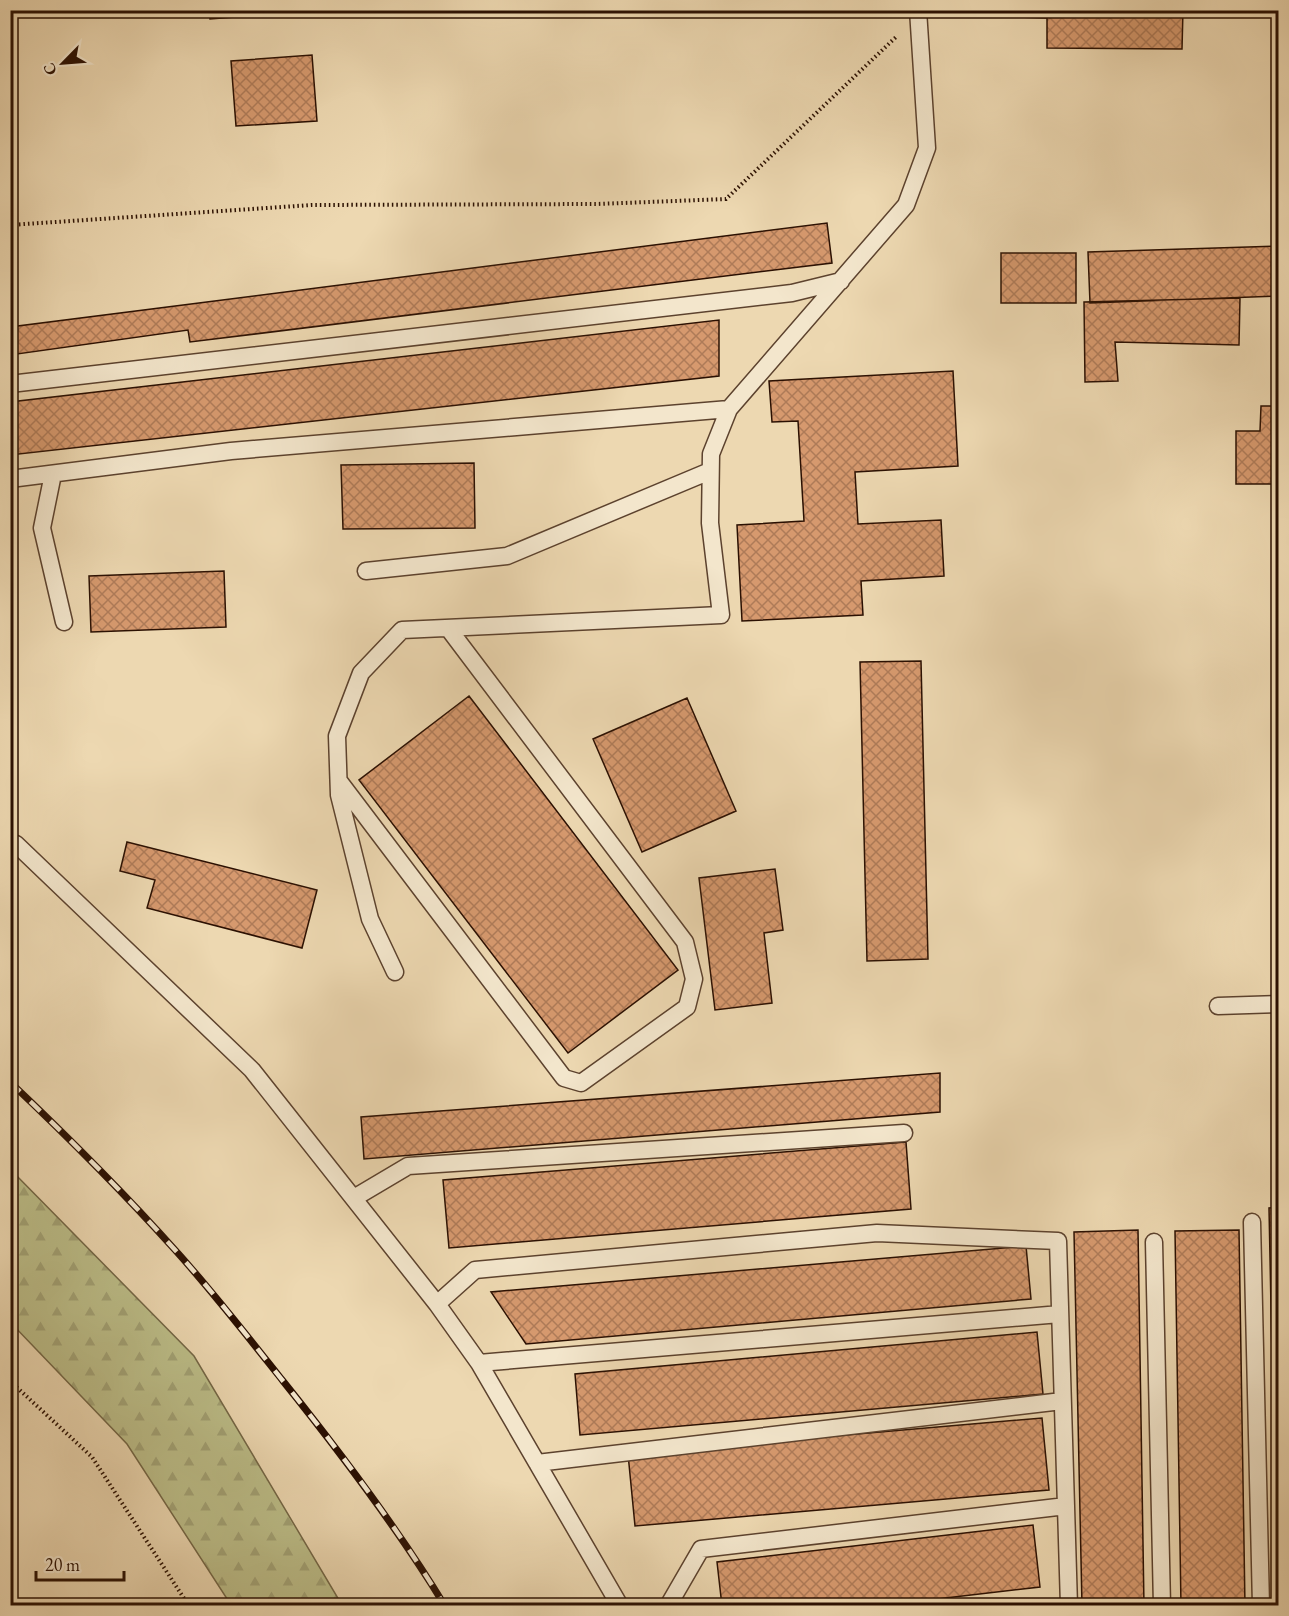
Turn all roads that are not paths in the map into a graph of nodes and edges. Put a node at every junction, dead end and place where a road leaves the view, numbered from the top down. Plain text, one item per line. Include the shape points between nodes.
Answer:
1 (918, 13) edge
2 (841, 280) junction
3 (10, 384) edge
4 (729, 409) junction
5 (710, 471) junction
6 (53, 474) junction
7 (10, 479) edge
8 (366, 571) dead end
9 (64, 622) dead end
10 (448, 628) junction
11 (339, 780) junction
12 (10, 842) edge
13 (395, 972) dead end
14 (1278, 1004) edge
15 (1218, 1006) dead end
16 (904, 1133) dead end
17 (354, 1198) junction
18 (1252, 1222) dead end
19 (1154, 1242) dead end
20 (436, 1304) junction
21 (1060, 1314) junction
22 (479, 1363) junction
23 (1062, 1401) junction
24 (537, 1463) junction
25 (1066, 1506) junction
26 (620, 1605) edge
27 (668, 1605) edge
28 (1069, 1605) edge
29 (1162, 1605) edge
30 (1261, 1605) edge

1 - 2 lane via 927,148 906,205
2 - 3 lane via 781,295
2 - 4 lane
4 - 5 lane via 711,454
4 - 6 lane via 231,451
5 - 8 lane via 507,556
5 - 10 lane via 710,523 721,615
6 - 7 lane
6 - 9 lane via 42,528
10 - 11 lane via 402,630 361,673 337,736
10 - 11 lane via 685,942 694,979 687,1007 581,1083 564,1078
11 - 13 lane via 339,795 370,919
12 - 17 lane via 252,1070
14 - 15 lane
16 - 17 lane via 408,1166
17 - 20 lane
18 - 30 lane
19 - 29 lane
20 - 21 lane via 475,1270 877,1233 1058,1241
20 - 22 lane
21 - 22 lane
21 - 23 lane
22 - 24 lane
23 - 24 lane
23 - 25 lane
24 - 26 lane
25 - 27 lane via 701,1549
25 - 28 lane

